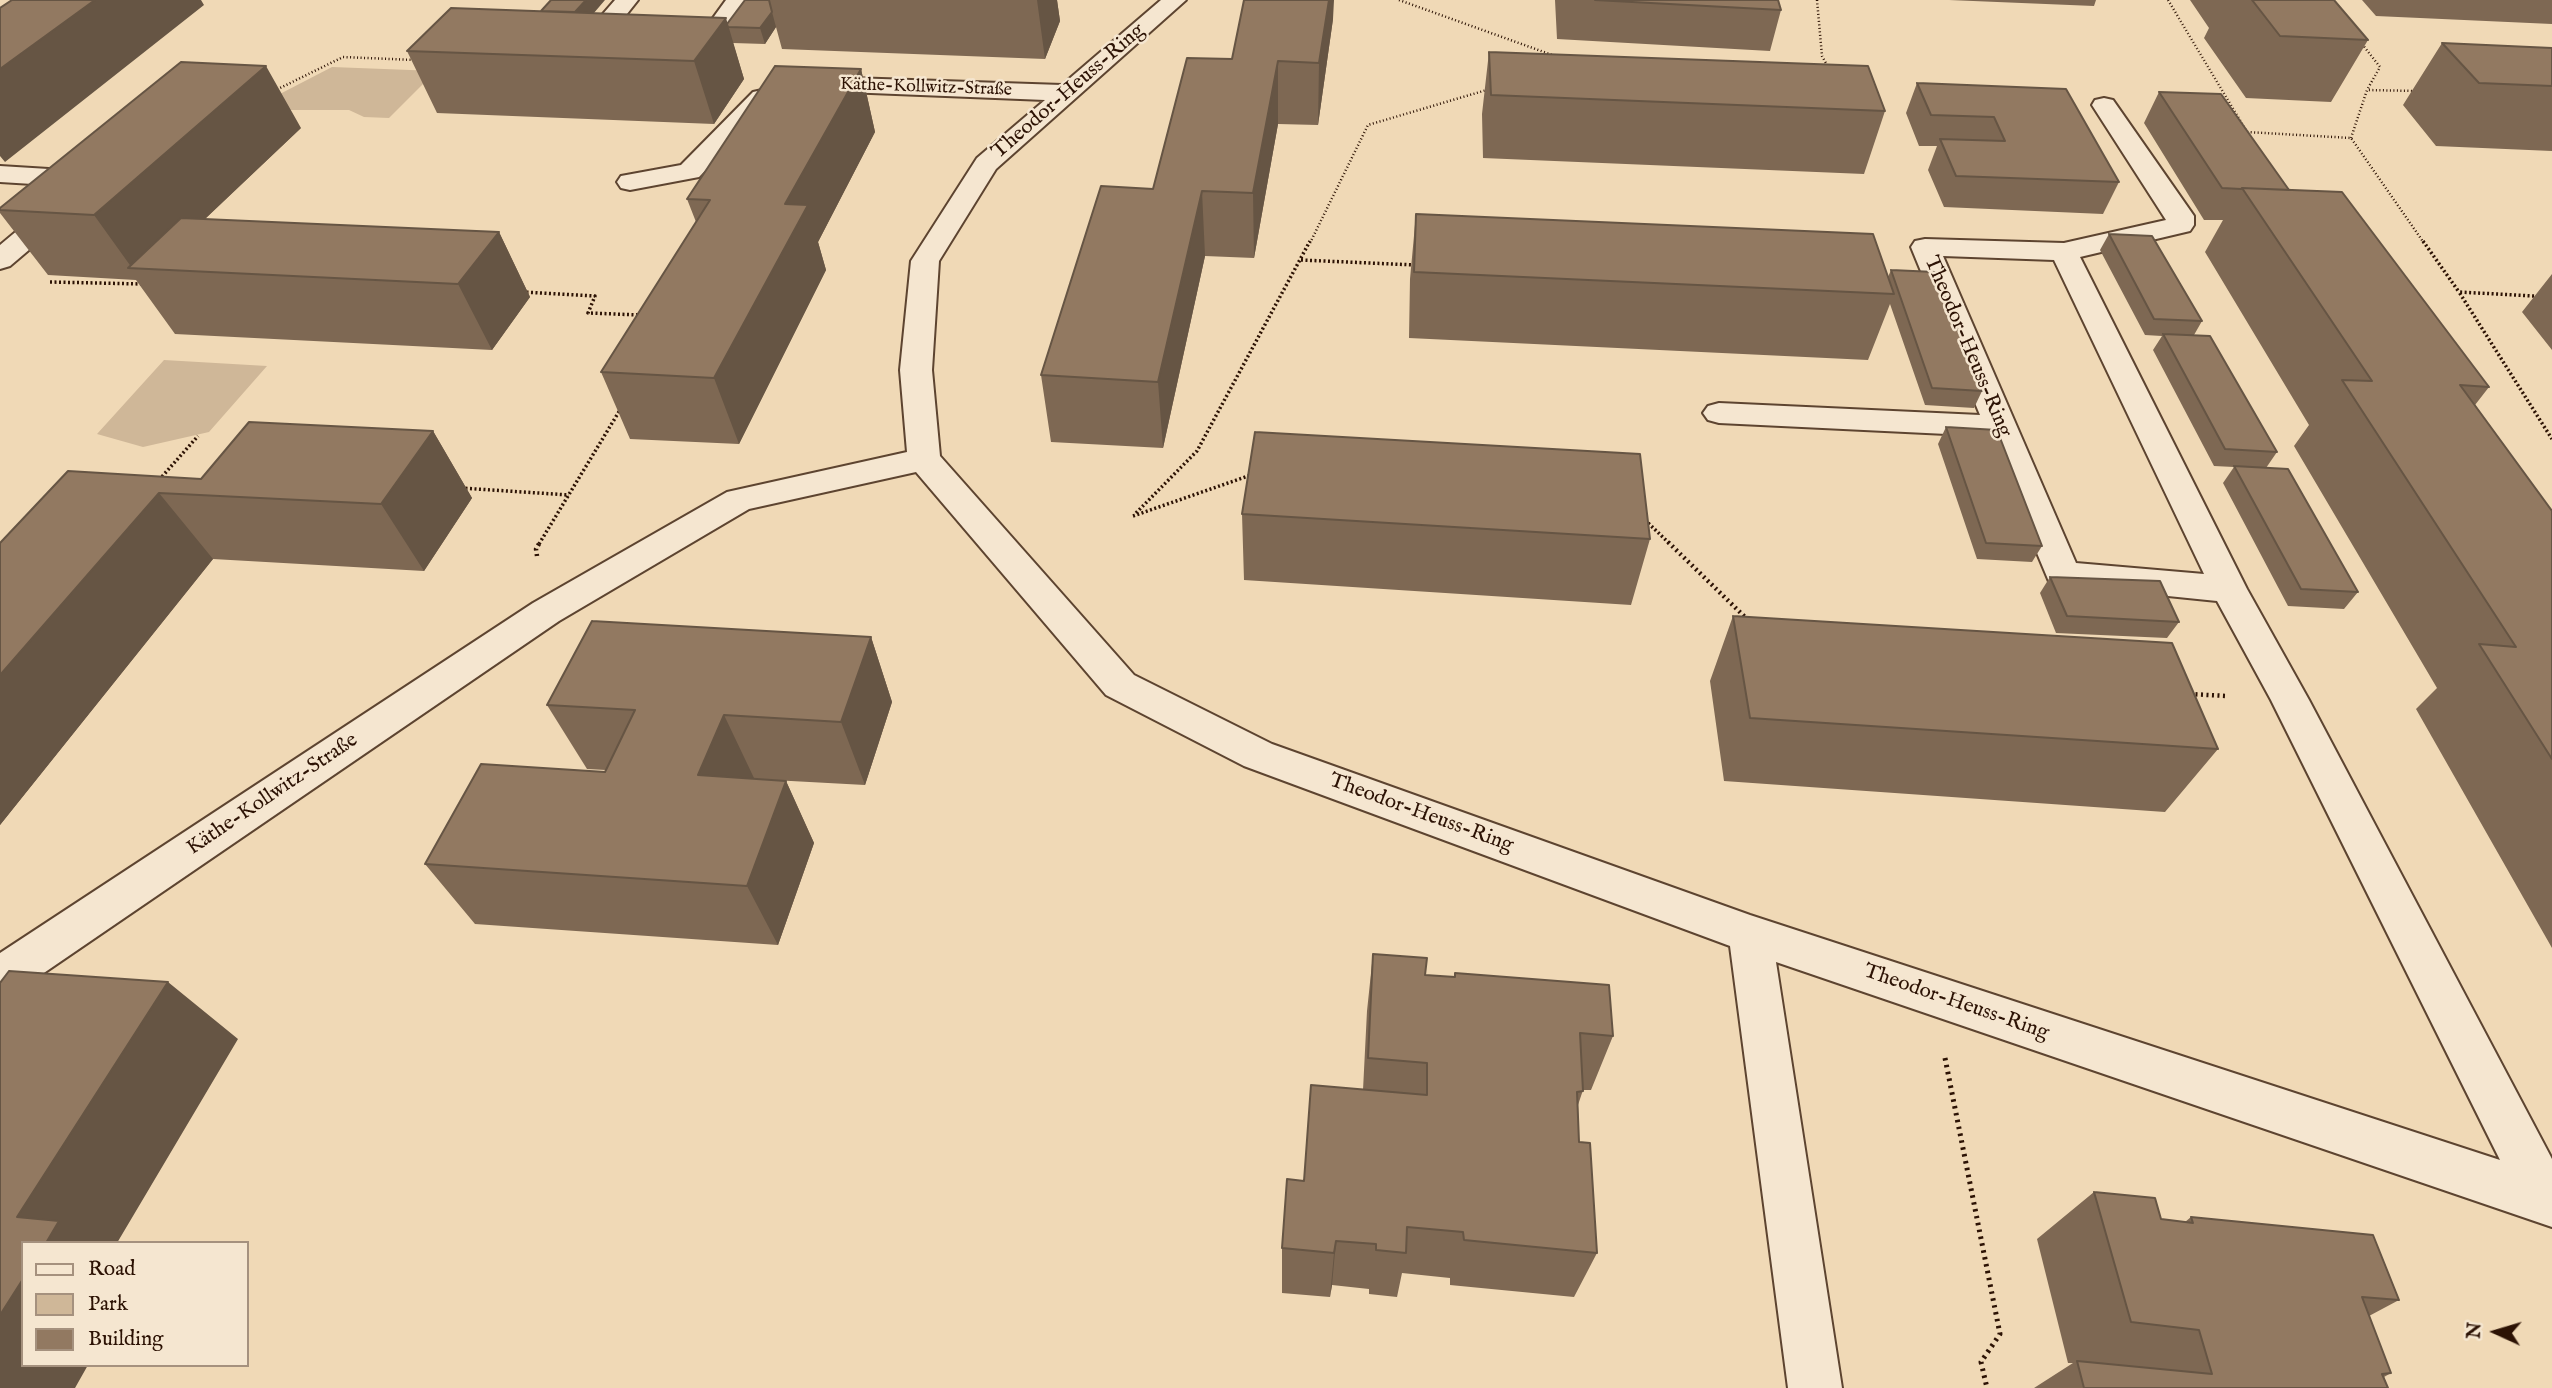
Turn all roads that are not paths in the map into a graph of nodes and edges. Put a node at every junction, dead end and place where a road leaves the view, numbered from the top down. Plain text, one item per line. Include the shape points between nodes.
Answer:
1 (627, 0) edge
2 (738, 0) edge
3 (1175, 0) edge
4 (1066, 93) junction
5 (2104, 105) dead end
6 (79, 158) edge
7 (0, 174) edge
8 (58, 176) junction
9 (630, 182) dead end
10 (0, 231) edge
11 (33, 233) junction
12 (2064, 252) junction
13 (0, 260) edge
14 (1719, 413) dead end
15 (2000, 426) junction
16 (924, 459) junction
17 (2229, 589) junction
18 (1750, 933) junction
19 (0, 978) edge
20 (2550, 1202) edge
21 (1815, 1388) edge

1 - 2 street via 601,30 711,36
3 - 4 street, Theodor-Heuss-Ring
4 - 9 street, Käthe-Kollwitz-Straße via 821,84 762,97 690,171
4 - 16 street, Theodor-Heuss-Ring via 986,164 925,261 916,370
5 - 12 street via 2180,216 2180,225
6 - 8 street
7 - 8 street
8 - 11 street via 81,179 73,198
10 - 11 street
11 - 13 street
12 - 15 street, Theodor-Heuss-Ring via 1925,247
12 - 17 street, Theodor-Heuss-Ring
14 - 15 street
15 - 17 street, Theodor-Heuss-Ring via 2063,575
16 - 18 street, Theodor-Heuss-Ring via 1119,685 1258,755
16 - 19 street, Käthe-Kollwitz-Straße via 738,500 546,612
17 - 20 street, Theodor-Heuss-Ring
18 - 20 street, Theodor-Heuss-Ring
18 - 21 street

